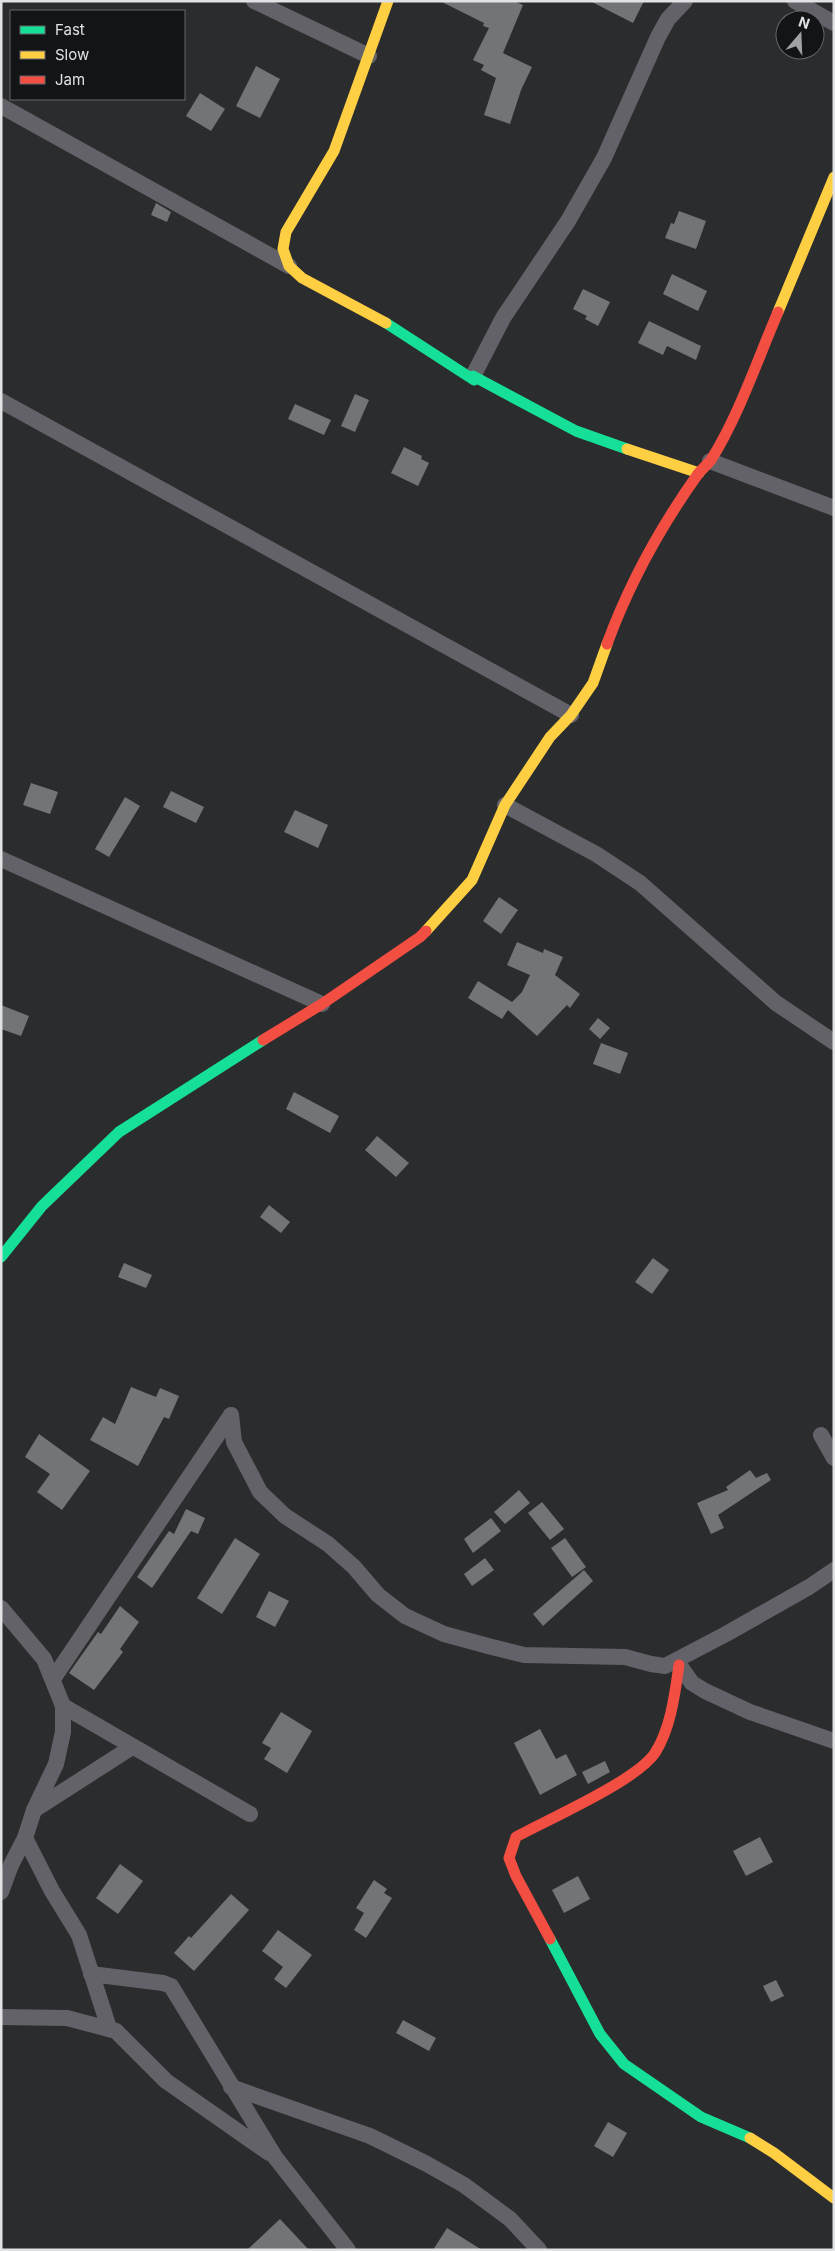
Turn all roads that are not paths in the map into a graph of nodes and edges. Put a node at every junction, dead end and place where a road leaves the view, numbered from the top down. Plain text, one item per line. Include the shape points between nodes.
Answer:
1 (254, 1) edge
2 (388, 1) edge
3 (685, 1) edge
4 (795, 1) edge
5 (834, 23) edge
6 (369, 56) junction
7 (1, 106) edge
8 (834, 177) edge
9 (829, 199) edge
10 (289, 266) junction
11 (473, 376) junction
12 (1, 400) edge
13 (710, 461) junction
14 (699, 474) junction
15 (834, 508) edge
16 (571, 715) junction
17 (505, 805) junction
18 (1, 859) edge
19 (322, 1004) junction
20 (834, 1042) edge
21 (1, 1257) edge
22 (821, 1435) dead end
23 (834, 1458) edge
24 (834, 1570) edge
25 (1, 1608) edge
26 (678, 1664) junction
27 (53, 1679) junction
28 (63, 1706) junction
29 (834, 1741) edge
30 (132, 1747) junction
31 (34, 1810) junction
32 (250, 1814) dead end
33 (25, 1838) junction
34 (6, 1869) edge
35 (1, 1892) edge
36 (91, 1974) junction
37 (1, 2017) edge
38 (109, 2028) junction
39 (231, 2087) junction
40 (275, 2157) junction
41 (834, 2198) edge
42 (348, 2250) edge
43 (539, 2250) edge

1 - 6 street
2 - 6 street
3 - 11 street via 658,37 604,158 568,222 503,318
4 - 5 street
6 - 10 street via 334,151 286,232 284,249
7 - 10 street
8 - 9 street
9 - 13 street via 740,402
10 - 11 street via 302,278 392,326 474,380
11 - 14 street via 576,431
12 - 16 street
13 - 14 street
13 - 15 street
14 - 16 street via 651,548 618,615 593,683
16 - 17 street via 550,736
17 - 19 street via 472,880 420,937
17 - 20 street via 596,854 640,883 776,1003
18 - 19 street
19 - 21 street via 119,1132 42,1206
22 - 23 street
24 - 26 street
25 - 27 street via 44,1659
26 - 27 street via 665,1666 625,1657 524,1655 444,1634 405,1616 378,1595 328,1544 285,1516 260,1492 234,1442 231,1415
26 - 29 street via 692,1683 705,1691 750,1712
26 - 41 street via 672,1712 656,1753 629,1777 516,1838 510,1858 516,1876 600,2034 624,2064 702,2117 741,2133 774,2152
27 - 28 street
28 - 30 street
28 - 31 street via 63,1732 56,1764
30 - 31 street
30 - 32 street
31 - 33 street
33 - 34 street
33 - 36 street via 79,1935
34 - 35 street
36 - 38 street
36 - 39 street via 163,1982 171,1986
37 - 38 street via 67,2018
38 - 40 street via 124,2038 166,2081
39 - 40 street
39 - 43 street via 370,2136 424,2163 464,2186 510,2219
40 - 42 street

